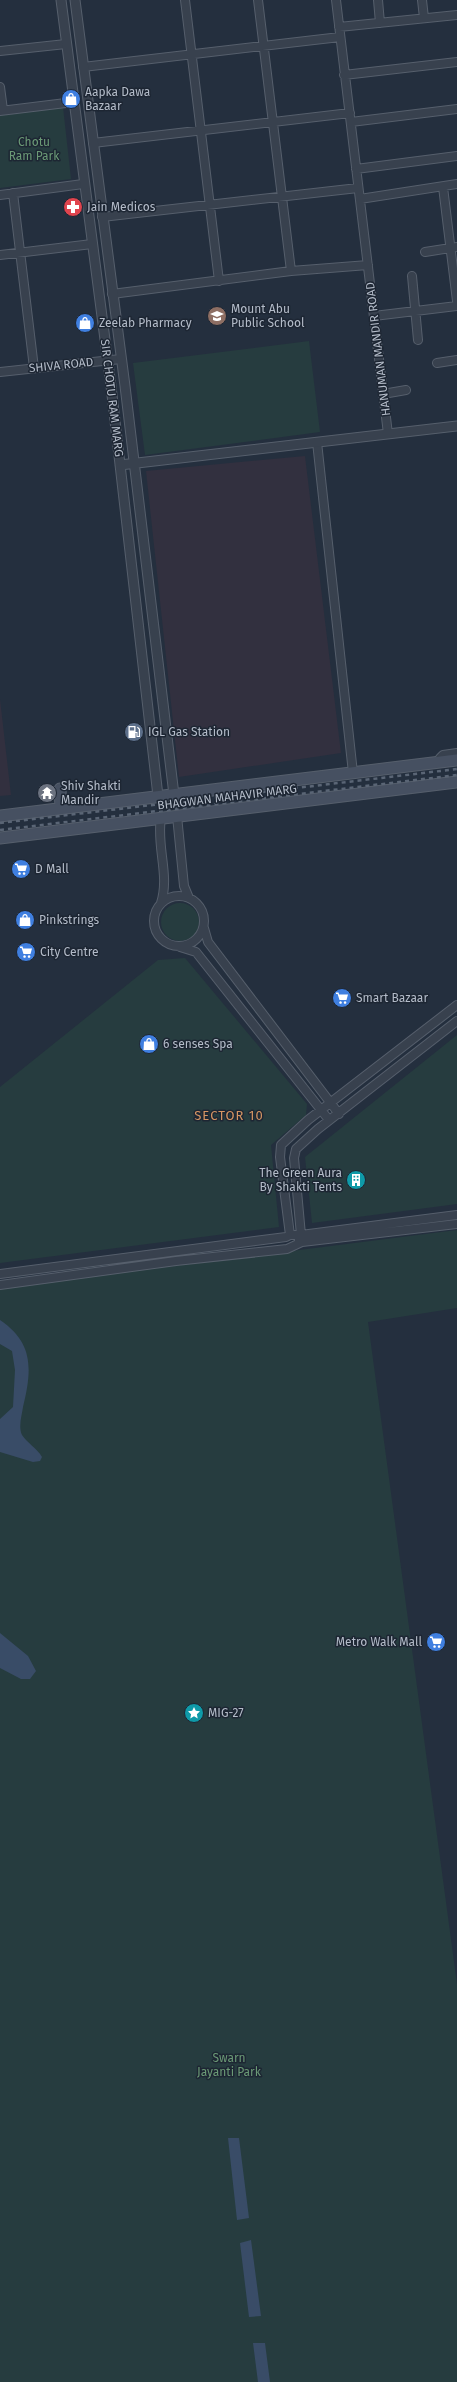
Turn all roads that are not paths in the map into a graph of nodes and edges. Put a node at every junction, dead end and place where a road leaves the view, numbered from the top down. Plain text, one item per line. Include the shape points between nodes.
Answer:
1 (61, 0) edge
2 (75, 0) edge
3 (185, 0) edge
4 (258, 0) edge
5 (336, 0) edge
6 (378, 0) edge
7 (422, 0) edge
8 (457, 15) edge
9 (424, 18) junction
10 (380, 23) junction
11 (339, 27) junction
12 (340, 38) junction
13 (66, 44) junction
14 (263, 46) junction
15 (0, 51) edge
16 (192, 54) junction
17 (457, 62) edge
18 (83, 67) junction
19 (344, 75) junction
20 (0, 87) edge
21 (74, 102) junction
22 (457, 109) edge
23 (2, 111) edge
24 (350, 113) junction
25 (272, 122) junction
26 (351, 122) junction
27 (201, 130) junction
28 (93, 143) junction
29 (457, 156) edge
30 (356, 169) junction
31 (83, 184) junction
32 (457, 184) edge
33 (443, 187) junction
34 (358, 188) junction
35 (13, 193) junction
36 (0, 195) edge
37 (282, 198) junction
38 (360, 199) junction
39 (210, 205) junction
40 (102, 218) junction
41 (92, 244) junction
42 (454, 247) edge
43 (425, 252) dead end
44 (20, 253) junction
45 (0, 255) edge
46 (368, 265) junction
47 (290, 271) junction
48 (412, 276) dead end
49 (219, 281) junction
50 (112, 294) junction
51 (457, 301) edge
52 (457, 306) edge
53 (416, 311) junction
54 (374, 316) junction
55 (418, 340) dead end
56 (121, 359) junction
57 (108, 360) junction
58 (457, 360) edge
59 (437, 363) dead end
60 (34, 368) junction
61 (0, 372) edge
62 (406, 390) dead end
63 (383, 394) junction
64 (457, 426) edge
65 (388, 434) junction
66 (317, 442) junction
67 (134, 464) junction
68 (120, 465) junction
69 (457, 753) edge
70 (457, 760) edge
71 (441, 762) junction
72 (353, 773) junction
73 (457, 782) edge
74 (60, 789) dead end
75 (174, 795) junction
76 (158, 796) junction
77 (61, 808) junction
78 (0, 816) edge
79 (177, 816) junction
80 (161, 817) junction
81 (0, 838) edge
82 (189, 898) junction
83 (161, 903) junction
84 (204, 928) junction
85 (180, 946) junction
86 (457, 1005) edge
87 (457, 1021) edge
88 (331, 1103) junction
89 (321, 1110) junction
90 (339, 1114) junction
91 (329, 1120) junction
92 (457, 1215) edge
93 (457, 1224) edge
94 (290, 1235) junction
95 (301, 1235) junction
96 (294, 1246) junction
97 (0, 1274) edge
98 (0, 1286) edge

1 - 13 street, SIR CHOTU RAM MARG
2 - 18 street, SIR CHOTU RAM MARG
3 - 16 street
4 - 14 street
5 - 11 street, HANUMAN MANDIR ROAD
6 - 10 street
7 - 9 street
8 - 9 street
9 - 10 street
10 - 11 street
11 - 12 street, HANUMAN MANDIR ROAD
12 - 14 street
12 - 19 street, HANUMAN MANDIR ROAD
13 - 15 street
13 - 21 street, SIR CHOTU RAM MARG
14 - 16 street
14 - 25 street
16 - 18 street
16 - 27 street
17 - 19 street
18 - 28 street, SIR CHOTU RAM MARG
19 - 24 street, HANUMAN MANDIR ROAD
20 - 23 street
21 - 23 street
21 - 31 street, SIR CHOTU RAM MARG
22 - 26 street
24 - 25 street
24 - 26 street, HANUMAN MANDIR ROAD
25 - 27 street
25 - 37 street
26 - 30 street, HANUMAN MANDIR ROAD
27 - 28 street
27 - 39 street
28 - 40 street, SIR CHOTU RAM MARG
29 - 30 street
30 - 34 street, HANUMAN MANDIR ROAD
31 - 35 street
31 - 41 street, SIR CHOTU RAM MARG
32 - 33 street
33 - 38 street
33 - 42 street
34 - 37 street
34 - 38 street, HANUMAN MANDIR ROAD
35 - 36 street
35 - 44 street
37 - 39 street
37 - 47 street
38 - 46 street, HANUMAN MANDIR ROAD
39 - 40 street
39 - 49 street
40 - 50 street, SIR CHOTU RAM MARG
41 - 44 street
41 - 57 street, SIR CHOTU RAM MARG
42 - 43 street
42 - 51 street
44 - 45 street
44 - 60 street
46 - 47 street
46 - 54 street, HANUMAN MANDIR ROAD
47 - 49 street
48 - 53 street
49 - 50 street
50 - 56 street, SIR CHOTU RAM MARG
52 - 53 street
53 - 54 street
53 - 55 street
54 - 63 street, HANUMAN MANDIR ROAD
56 - 57 street, SHIVA ROAD
56 - 67 street, SIR CHOTU RAM MARG
57 - 60 street, SHIVA ROAD
57 - 68 street, SIR CHOTU RAM MARG
58 - 59 street
60 - 61 street, SHIVA ROAD
62 - 63 street
63 - 65 street, HANUMAN MANDIR ROAD
64 - 65 street
65 - 66 street
66 - 67 street
66 - 72 street
67 - 68 street
67 - 75 street, SIR CHOTU RAM MARG
68 - 76 street, SIR CHOTU RAM MARG
69 - 71 street via 443,754
70 - 71 main road, BHAGWAN MAHAVIR MARG
71 - 72 main road, BHAGWAN MAHAVIR MARG
72 - 75 main road, BHAGWAN MAHAVIR MARG
73 - 79 main road, BHAGWAN MAHAVIR MARG
74 - 77 main road
75 - 76 main road, BHAGWAN MAHAVIR MARG
76 - 77 main road, BHAGWAN MAHAVIR MARG
77 - 78 main road, BHAGWAN MAHAVIR MARG
79 - 80 main road, BHAGWAN MAHAVIR MARG
79 - 82 street via 184,886
80 - 81 main road, BHAGWAN MAHAVIR MARG
80 - 83 street via 160,832 166,889
82 - 83 street via 174,896
82 - 84 street via 203,911
83 - 85 street via 154,916 156,932 165,942
84 - 85 street via 193,942
84 - 88 street via 208,942
85 - 89 street via 196,952
86 - 88 street
87 - 90 street
88 - 89 street
88 - 90 street
89 - 91 street
89 - 94 street via 281,1145 280,1157
90 - 91 street
91 - 95 street via 296,1149 294,1158
92 - 95 street
93 - 96 street via 302,1242
94 - 95 street
94 - 97 street
95 - 96 street
96 - 98 street via 287,1249 176,1261

